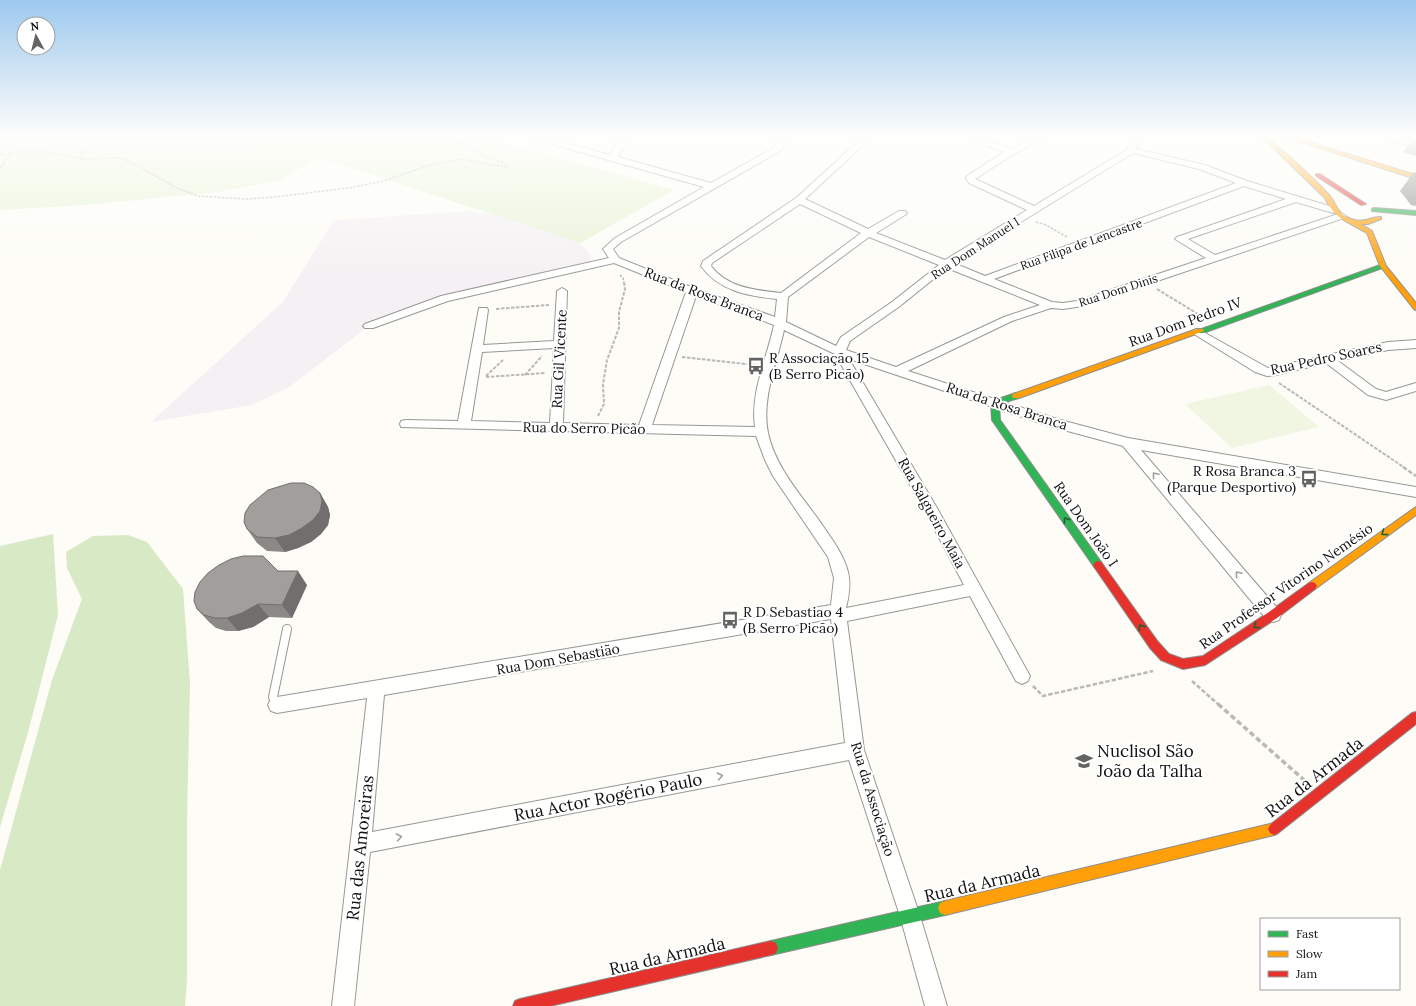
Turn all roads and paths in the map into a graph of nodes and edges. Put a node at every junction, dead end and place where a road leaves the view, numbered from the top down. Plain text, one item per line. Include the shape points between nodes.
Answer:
1 (171, 185) edge
2 (365, 185) edge
3 (706, 185) edge
4 (816, 185) edge
5 (979, 185) edge
6 (1075, 185) edge
7 (1239, 185) edge
8 (1250, 185) edge
9 (1315, 185) edge
10 (1334, 185) edge
11 (710, 186) joint
12 (1294, 199) junction
13 (799, 200) junction
14 (1363, 204) junction
15 (1339, 209) junction
16 (1374, 210) junction
17 (1030, 212) junction
18 (902, 213) dead end
19 (1416, 213) edge
20 (1379, 218) junction
21 (1370, 232) junction
22 (868, 233) junction
23 (1079, 244) junction
24 (1215, 259) junction
25 (618, 261) junction
26 (946, 264) junction
27 (1383, 266) junction
28 (985, 279) junction
29 (1146, 282) junction
30 (562, 291) dead end
31 (692, 291) junction
32 (783, 296) junction
33 (562, 304) junction
34 (1050, 305) junction
35 (1416, 308) edge
36 (483, 310) joint
37 (780, 324) junction
38 (369, 326) dead end
39 (1216, 326) junction
40 (1198, 332) junction
41 (556, 344) junction
42 (1416, 344) edge
43 (517, 346) junction
44 (477, 349) junction
45 (839, 352) junction
46 (670, 356) junction
47 (1328, 359) junction
48 (769, 366) junction
49 (1259, 369) junction
50 (899, 370) junction
51 (559, 372) junction
52 (525, 374) junction
53 (486, 377) junction
54 (472, 378) junction
55 (1416, 387) edge
56 (995, 403) junction
57 (406, 424) dead end
58 (464, 425) junction
59 (556, 427) junction
60 (593, 428) junction
61 (644, 429) junction
62 (762, 432) junction
63 (1128, 443) junction
64 (1416, 476) edge
65 (1416, 492) edge
66 (1416, 510) edge
67 (974, 589) junction
68 (838, 614) junction
69 (1273, 615) junction
70 (287, 629) dead end
71 (1165, 657) junction
72 (1022, 676) joint
73 (1189, 678) dead end
74 (376, 690) junction
75 (277, 705) joint
76 (1416, 717) edge
77 (855, 750) junction
78 (1320, 795) junction
79 (361, 844) junction
80 (910, 916) junction
81 (343, 1006) edge
82 (520, 1006) edge
83 (936, 1006) edge

1 - 2 path via 198,196 245,198 275,197
3 - 11 street
4 - 13 street
5 - 17 street
6 - 17 street, Rua Dom Manuel I
7 - 23 street, Rua Filipa de Lencastre
8 - 12 street
9 - 15 street
10 - 14 street
11 - 25 street via 618,240 608,249
12 - 15 street
12 - 24 street via 1180,239
13 - 22 street
13 - 32 street via 708,261 706,266 708,271 732,287
14 - 15 street
14 - 16 street
15 - 20 street via 1368,222
15 - 21 street
15 - 24 street, Rua Dom Dinis
16 - 19 street
16 - 20 street
17 - 23 path via 1039,223
17 - 26 street, Rua Dom Manuel I
18 - 22 street
20 - 21 street via 1376,227
21 - 27 street
22 - 26 street
22 - 32 street
23 - 28 street, Rua Filipa de Lencastre
24 - 29 street, Rua Dom Dinis
25 - 31 street, Rua da Rosa Branca
25 - 38 street via 445,298
25 - 60 path via 618,273 623,278 625,289 619,312 619,328 607,360 603,384 604,404
26 - 28 street
26 - 45 street, Rua Dom Manuel I via 896,304 845,339
27 - 35 street
27 - 39 street, Rua Dom Pedro IV
28 - 34 street
29 - 34 street, Rua Dom Dinis via 1079,304
29 - 39 path
30 - 33 street, Rua Gil Vicente
31 - 37 street, Rua da Rosa Branca
31 - 46 street
32 - 37 street, Rua da Associação
33 - 36 path
33 - 41 street, Rua Gil Vicente
34 - 50 street, Rua Dom Dinis via 1008,319
36 - 44 street
37 - 45 street, Rua da Rosa Branca
37 - 48 street, Rua da Associação
39 - 40 street, Rua Dom Pedro IV
40 - 49 street, Rua Pedro Soares
40 - 56 street, Rua Dom Pedro IV
41 - 43 street
41 - 51 street, Rua Gil Vicente
41 - 52 path
42 - 47 street, Rua Pedro Soares via 1388,346
43 - 44 street
43 - 53 path
44 - 54 street
45 - 50 street, Rua da Rosa Branca
45 - 67 street, Rua Salgueiro Maia
46 - 48 path
46 - 61 street
47 - 49 street, Rua Pedro Soares via 1276,371 1267,372
47 - 55 street via 1372,392 1386,396
48 - 62 street, Rua da Associação via 761,406
49 - 64 path
50 - 56 street, Rua da Rosa Branca
51 - 52 path
51 - 59 street, Rua Gil Vicente
52 - 53 path
53 - 54 path
54 - 58 street
56 - 63 street, Rua da Rosa Branca via 1054,423
71 -> 56 street, Rua Dom João I via 996,420
57 - 58 street, Rua do Serro Picão
58 - 59 street, Rua do Serro Picão
59 - 60 street, Rua do Serro Picão
60 - 61 street, Rua do Serro Picão
61 - 62 street, Rua do Serro Picão
62 - 68 street, Rua da Associação via 767,451 780,476 832,551 839,567 842,591
63 - 65 street, Rua da Rosa Branca
69 -> 63 street
66 -> 69 street, Rua Professor Vitorino Nemésio
67 - 68 street, Rua Dom Sebastião
67 - 72 street, Rua Salgueiro Maia
68 - 74 street, Rua Dom Sebastião
68 - 77 street, Rua da Associação
69 -> 71 street, Rua Professor Vitorino Nemésio via 1205,660 1182,664
70 - 75 lane via 273,697
71 - 72 path via 1152,671 1043,696
73 - 78 path
74 - 75 street, Rua Dom Sebastião
74 - 79 street, Rua das Amoreiras
76 - 78 street, Rua da Armada
79 -> 77 street, Rua Actor Rogério Paulo
77 - 80 street, Rua da Associação
78 - 80 street, Rua da Armada via 1275,829
79 - 81 street, Rua das Amoreiras
80 - 82 street, Rua da Armada
80 - 83 street, Rua da Associação

